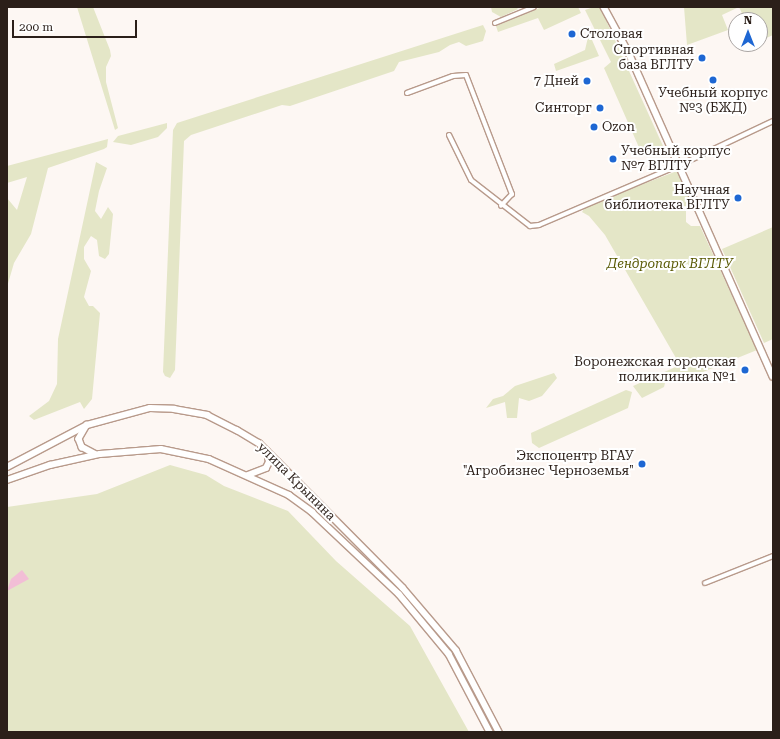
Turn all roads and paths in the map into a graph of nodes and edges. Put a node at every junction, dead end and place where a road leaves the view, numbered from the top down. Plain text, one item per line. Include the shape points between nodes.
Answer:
1 (534, 7) edge
2 (604, 7) edge
3 (495, 23) dead end
4 (407, 93) dead end
5 (773, 121) edge
6 (449, 135) dead end
7 (680, 165) junction
8 (501, 206) junction
9 (773, 376) edge
10 (87, 425) junction
11 (267, 451) junction
12 (96, 455) junction
13 (7, 467) edge
14 (247, 475) junction
15 (7, 480) edge
16 (773, 556) edge
17 (705, 583) dead end
18 (490, 732) edge
19 (499, 732) edge

1 - 3 street
2 - 7 main road via 629,53
4 - 8 street via 453,76 466,75 512,194
5 - 7 street
6 - 8 street via 471,180
7 - 8 street via 539,225 530,226 521,222
7 - 9 main road
10 - 11 main road, улица Крынина via 127,412 150,408 174,409 207,415 253,440
10 - 12 main road via 79,438 82,447
10 - 13 main road, улица Крынина
11 - 14 main road via 269,462 266,468
11 - 19 main road, улица Крынина via 402,588 456,650
12 - 14 main road, улица Крынина via 161,449 209,459
12 - 15 main road, улица Крынина via 50,465
14 - 18 main road, улица Крынина via 288,495 312,512 399,594 449,654
16 - 17 street

